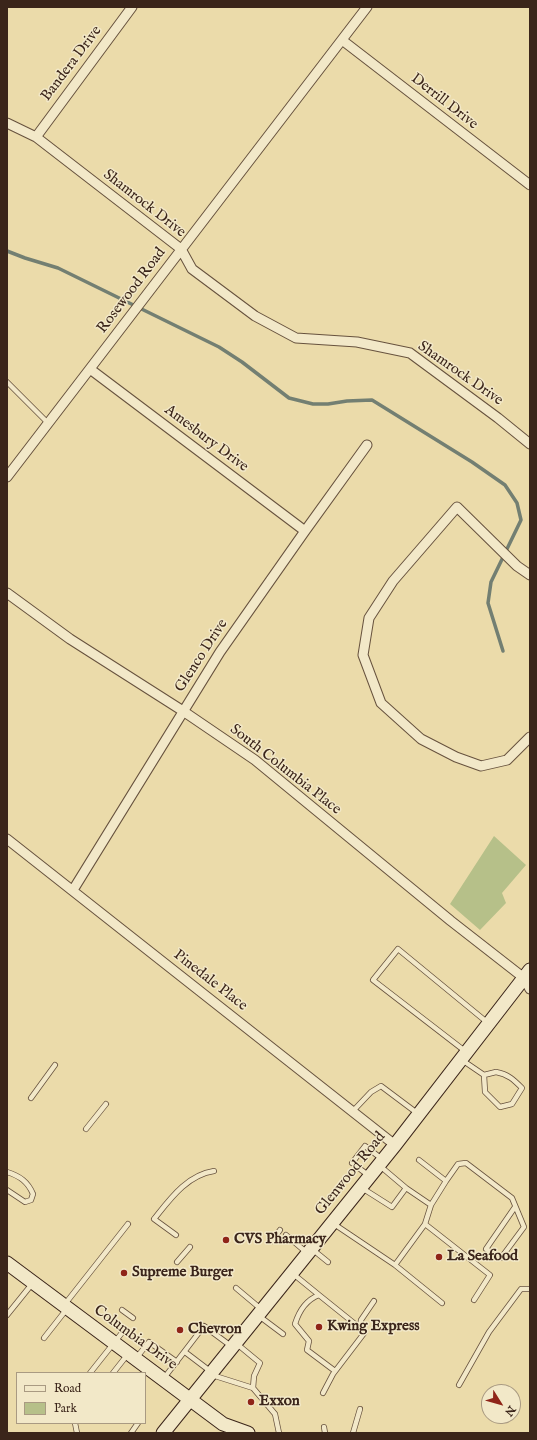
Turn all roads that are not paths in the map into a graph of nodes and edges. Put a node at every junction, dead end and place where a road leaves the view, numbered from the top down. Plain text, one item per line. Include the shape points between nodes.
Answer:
1 (132, 7) edge
2 (367, 7) edge
3 (342, 40) junction
4 (7, 123) edge
5 (36, 137) junction
6 (530, 185) edge
7 (180, 249) junction
8 (90, 369) junction
9 (7, 382) edge
10 (48, 423) junction
11 (530, 444) edge
12 (367, 445) dead end
13 (7, 477) edge
14 (305, 531) junction
15 (530, 575) edge
16 (7, 593) edge
17 (183, 711) junction
18 (530, 736) edge
19 (7, 839) edge
20 (73, 890) junction
21 (528, 979) edge
22 (489, 1023) junction
23 (463, 1056) junction
24 (55, 1065) dead end
25 (484, 1075) junction
26 (31, 1098) dead end
27 (106, 1104) dead end
28 (353, 1111) junction
29 (418, 1114) junction
30 (86, 1129) dead end
31 (395, 1145) junction
32 (419, 1160) dead end
33 (381, 1162) junction
34 (214, 1171) dead end
35 (7, 1172) edge
36 (369, 1176) junction
37 (446, 1181) junction
38 (361, 1187) junction
39 (406, 1188) junction
40 (7, 1190) edge
41 (431, 1205) junction
42 (515, 1207) junction
43 (332, 1223) junction
44 (128, 1224) dead end
45 (424, 1224) junction
46 (280, 1230) dead end
47 (176, 1235) dead end
48 (286, 1236) dead end
49 (272, 1241) dead end
50 (190, 1247) dead end
51 (309, 1251) junction
52 (177, 1262) dead end
53 (328, 1262) dead end
54 (7, 1263) edge
55 (395, 1265) junction
56 (292, 1273) junction
57 (33, 1282) junction
58 (236, 1288) dead end
59 (530, 1289) edge
60 (319, 1295) junction
61 (474, 1300) dead end
62 (374, 1301) dead end
63 (442, 1303) dead end
64 (66, 1307) junction
65 (122, 1310) dead end
66 (260, 1313) junction
67 (7, 1315) edge
68 (133, 1318) dead end
69 (360, 1327) junction
70 (125, 1329) dead end
71 (283, 1334) dead end
72 (44, 1338) dead end
73 (114, 1343) junction
74 (234, 1345) junction
75 (185, 1352) junction
76 (132, 1357) junction
77 (177, 1362) junction
78 (91, 1372) edge
79 (114, 1372) edge
80 (334, 1372) junction
81 (211, 1373) junction
82 (164, 1380) junction
83 (459, 1385) dead end
84 (253, 1388) junction
85 (323, 1392) dead end
86 (190, 1399) junction
87 (360, 1410) dead end
88 (137, 1424) edge
89 (324, 1427) dead end
90 (132, 1433) edge
91 (163, 1433) edge
92 (248, 1433) edge
93 (279, 1433) edge
94 (325, 1433) edge
95 (353, 1433) edge

1 - 5 street, Bandera Drive
2 - 3 street, Rosewood Road
3 - 6 street, Derrill Drive
3 - 7 street, Rosewood Road
4 - 5 street, Shamrock Drive
5 - 7 street, Shamrock Drive
7 - 8 street, Rosewood Road
7 - 11 street, Shamrock Drive via 192,269 255,316 296,338 357,342 410,353
8 - 10 street, Rosewood Road
8 - 14 street, Amesbury Drive
9 - 10 lane
10 - 13 street, Rosewood Road
12 - 14 street, Glenco Drive
14 - 17 street, Glenco Drive via 220,652
15 - 18 street via 517,566 457,506 393,581 369,618 363,655 381,703 421,739 456,757 480,766 507,760
16 - 17 street, South Columbia Place via 70,639
17 - 20 street, Glenco Drive
17 - 21 street, South Columbia Place via 255,760 451,921
19 - 20 street, Pinedale Place
20 - 28 street, Pinedale Place
21 - 22 main road, Glenwood Road
22 - 23 main road, Glenwood Road
22 - 23 lane via 398,949 374,980 438,1031
23 - 25 lane
23 - 29 main road, Glenwood Road
24 - 26 lane
25 - 25 lane via 485,1092 500,1107 512,1104 522,1088 514,1079 504,1073
27 - 30 lane
28 - 29 lane via 371,1092 381,1086
28 - 31 street, Pinedale Place
29 - 31 main road, Glenwood Road
31 - 33 main road, Glenwood Road
32 - 37 lane
33 - 36 main road, Glenwood Road
33 - 36 lane via 365,1146 354,1165
33 - 39 lane
34 - 47 lane via 203,1173 176,1191 154,1219
35 - 40 lane via 29,1185 34,1194 31,1200 25,1202
36 - 38 main road, Glenwood Road
37 - 41 lane
37 - 42 lane via 458,1164 466,1163 512,1198
38 - 39 lane via 392,1207
38 - 43 main road, Glenwood Road
39 - 41 lane
41 - 45 lane
42 - 42 lane via 524,1227 500,1258 486,1249
43 - 51 main road, Glenwood Road
43 - 55 lane
44 - 64 lane
45 - 55 lane
45 - 61 lane via 490,1275
46 - 49 lane
48 - 51 lane
50 - 52 lane
51 - 53 lane
51 - 56 main road, Glenwood Road
54 - 57 main road, Columbia Drive
55 - 63 lane
56 - 60 lane
56 - 66 main road, Glenwood Road
57 - 64 main road, Columbia Drive
57 - 67 lane
58 - 66 lane
59 - 83 lane via 521,1289 488,1332
60 - 69 lane
60 - 80 lane via 312,1298 299,1313 295,1324 309,1341 307,1350
62 - 69 lane via 361,1320
64 - 72 lane
64 - 73 main road, Columbia Drive
65 - 68 lane
66 - 71 lane
66 - 74 main road, Glenwood Road
69 - 80 lane via 365,1332
70 - 73 lane
73 - 76 main road, Columbia Drive
73 - 78 lane
74 - 75 lane via 204,1326
74 - 81 main road, Glenwood Road
74 - 84 lane via 260,1363 254,1376
75 - 77 lane
75 - 81 lane
76 - 77 lane via 149,1342
76 - 79 lane
76 - 82 main road, Columbia Drive
77 - 82 lane
80 - 85 lane
81 - 84 lane
81 - 86 main road, Glenwood Road
82 - 86 main road, Columbia Drive
84 - 93 lane via 275,1414
86 - 91 main road, Glenwood Road
86 - 92 main road, Columbia Drive via 223,1424
87 - 95 lane
88 - 90 lane
89 - 94 lane

